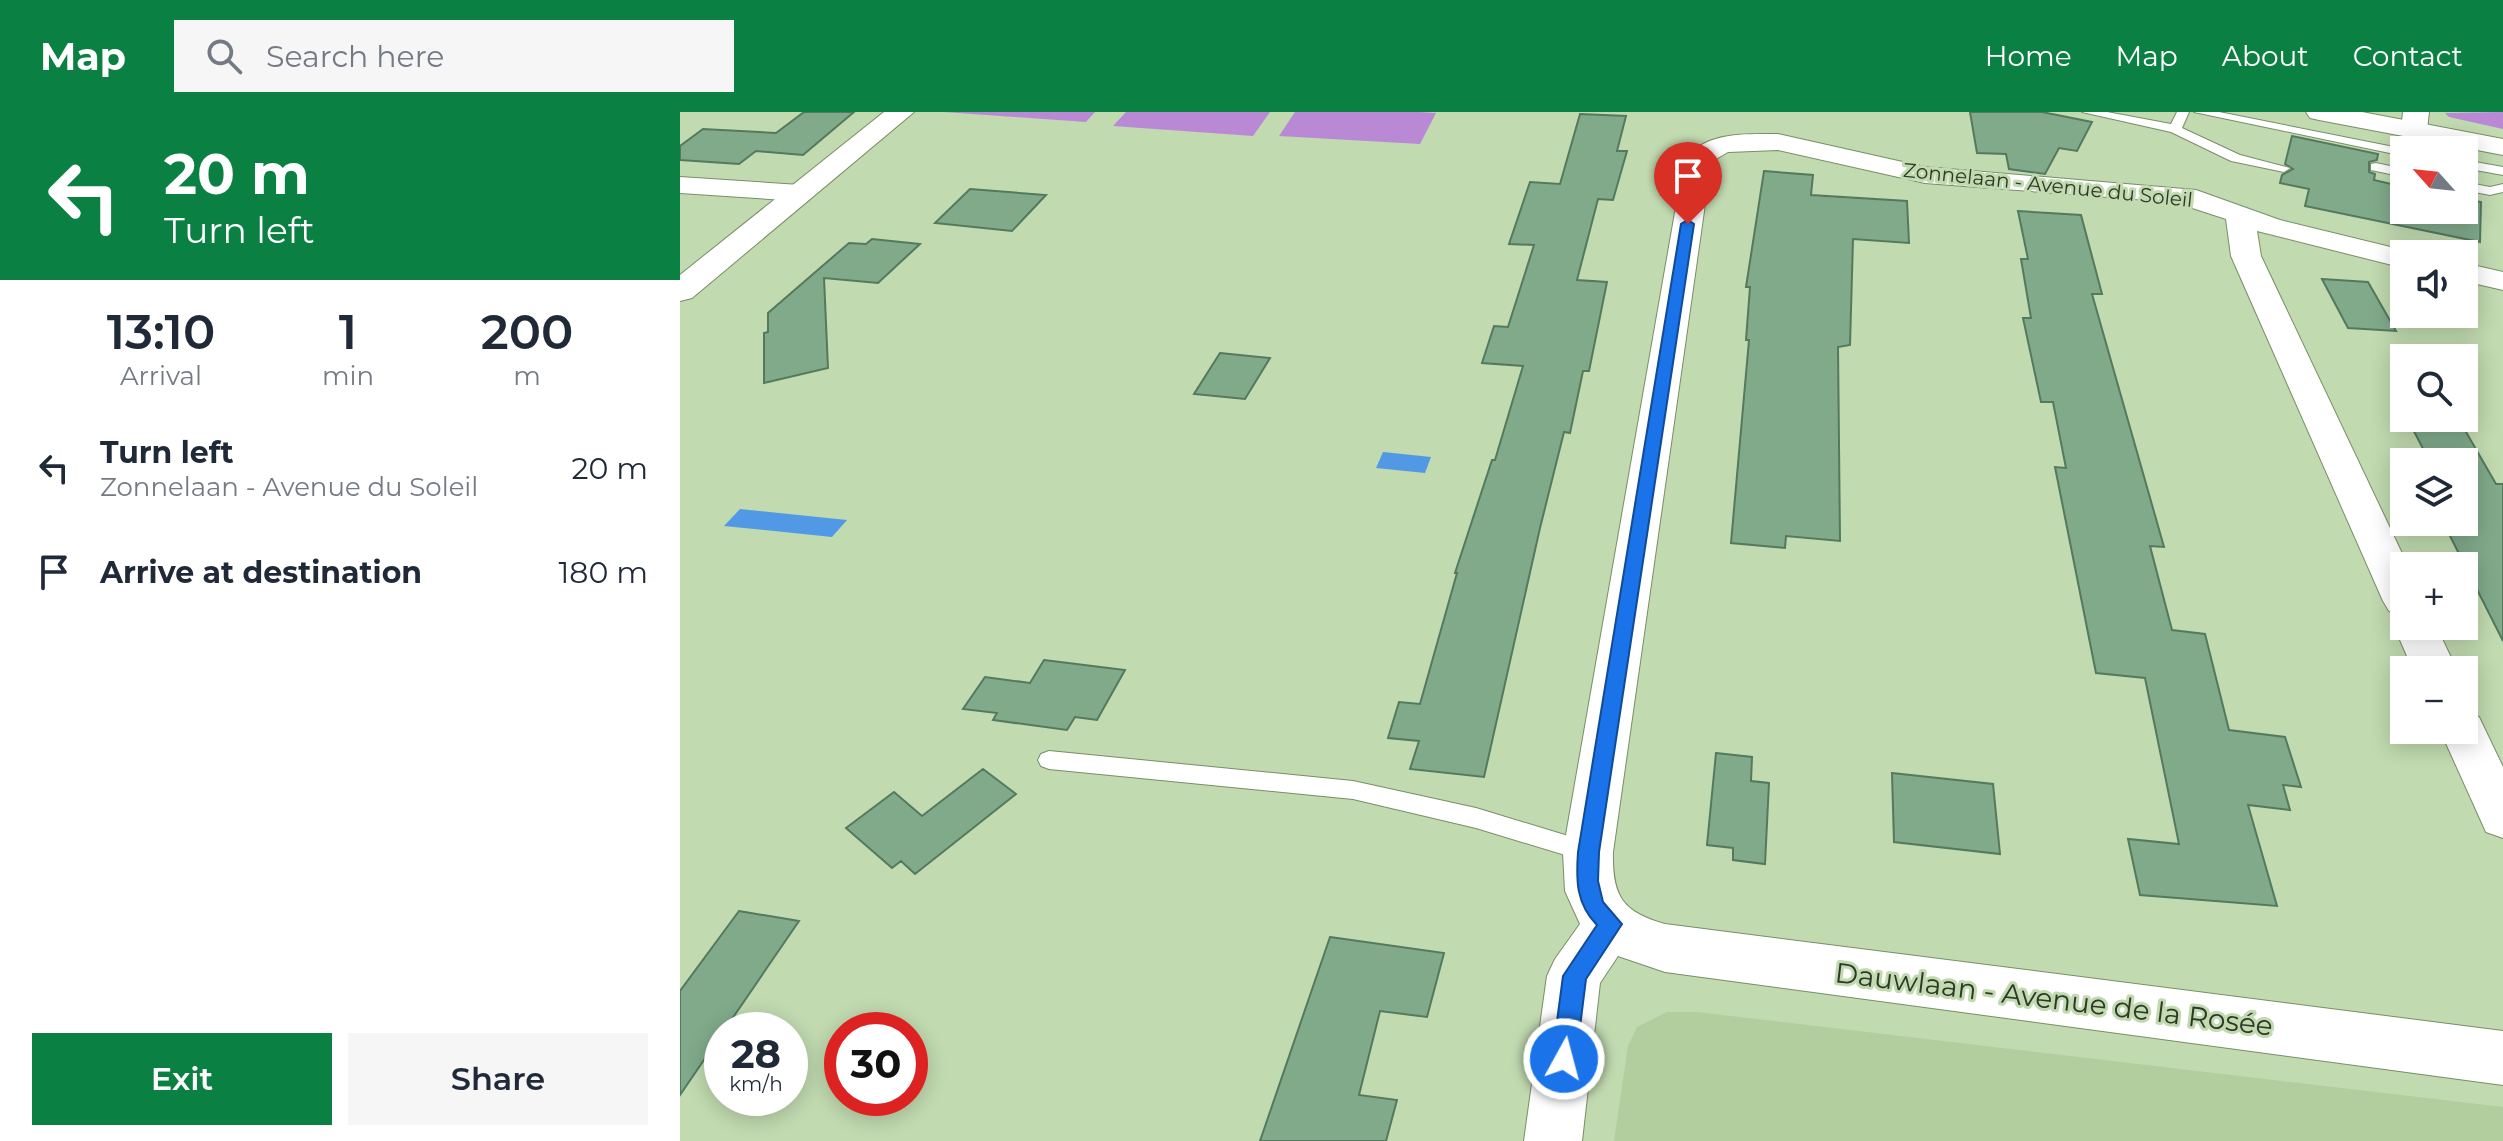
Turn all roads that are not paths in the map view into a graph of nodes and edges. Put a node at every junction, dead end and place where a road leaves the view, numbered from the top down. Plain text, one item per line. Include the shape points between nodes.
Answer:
1 (901, 112) edge
2 (2088, 112) edge
3 (2183, 112) edge
4 (2200, 112) edge
5 (2319, 112) edge
6 (2241, 121) junction
7 (2175, 129) junction
8 (2412, 131) edge
9 (2257, 134) dead end
10 (2503, 147) edge
11 (2376, 167) dead end
12 (2478, 167) edge
13 (2284, 168) dead end
14 (2390, 170) edge
15 (2503, 171) edge
16 (680, 185) edge
17 (2503, 188) edge
18 (2478, 189) edge
19 (800, 193) junction
20 (2503, 196) edge
21 (2480, 207) dead end
22 (2240, 216) junction
23 (2390, 256) edge
24 (2478, 275) edge
25 (2503, 281) edge
26 (680, 291) edge
27 (2390, 570) edge
28 (2469, 744) edge
29 (1049, 760) dead end
30 (2503, 818) edge
31 (1588, 852) junction
32 (1610, 924) junction
33 (2503, 1058) edge
34 (1553, 1141) edge

1 - 19 street
2 - 7 lane
3 - 7 lane
4 - 6 lane
5 - 8 street
6 - 8 lane
6 - 9 lane
7 - 13 lane via 2236,158
8 - 10 street
11 - 14 lane
12 - 15 lane
16 - 19 street
17 - 18 lane
19 - 26 street
20 - 21 lane
22 - 23 street
22 - 27 street via 2246,256
22 - 31 street, Zonnelaan - Avenue du Soleil via 2174,194 1924,175 1794,144 1723,145 1704,152 1698,161
24 - 25 street
28 - 30 street
29 - 31 lane via 1353,790 1476,818
31 - 32 street, Zonnelaan - Avenue du Soleil via 1587,881 1594,907
32 - 33 street, Dauwlaan - Avenue de la Rosée via 1665,948
32 - 34 street via 1574,976

